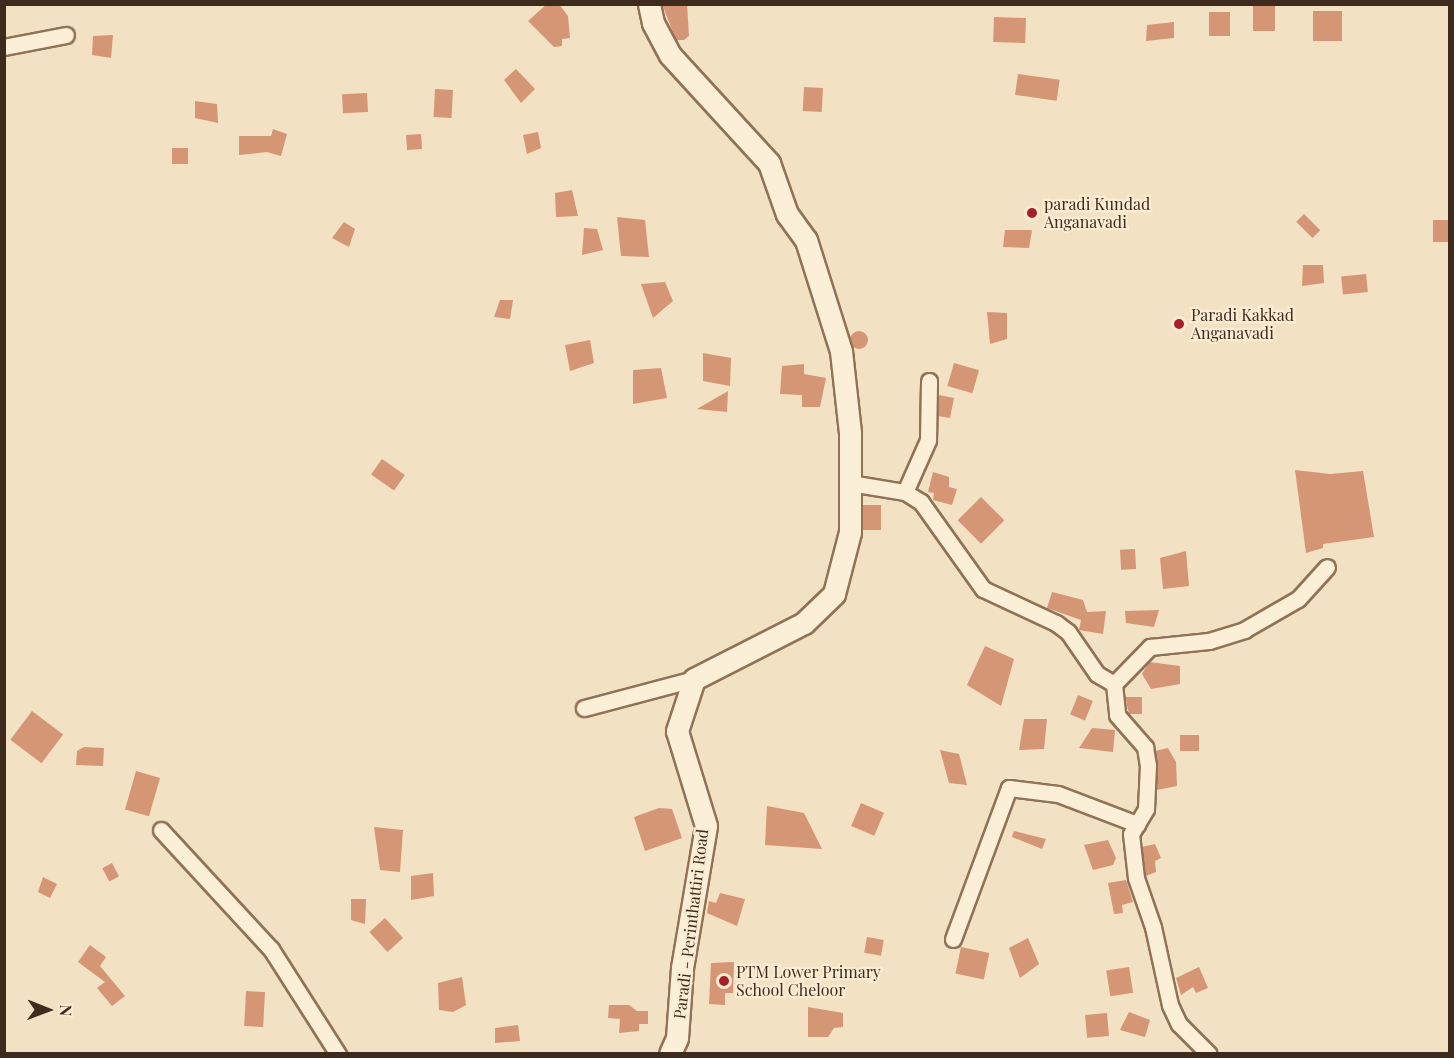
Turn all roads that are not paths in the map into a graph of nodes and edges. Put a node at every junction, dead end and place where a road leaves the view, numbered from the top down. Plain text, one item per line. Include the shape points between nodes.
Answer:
1 (649, 4) edge
2 (66, 35) dead end
3 (4, 47) edge
4 (929, 381) dead end
5 (850, 483) junction
6 (905, 492) junction
7 (1327, 567) dead end
8 (694, 679) junction
9 (1114, 684) junction
10 (584, 708) dead end
11 (1137, 824) junction
12 (161, 830) dead end
13 (952, 939) dead end
14 (338, 1053) edge
15 (670, 1053) edge
16 (1209, 1053) edge

1 - 5 main road via 653,23 670,55 769,163 787,214 817,264 841,351
2 - 3 street
4 - 6 street via 928,440
5 - 6 street
5 - 8 main road via 849,532 834,594 804,623
6 - 9 street via 921,502 983,589 1056,623 1068,632 1097,674
7 - 9 street via 1298,599 1244,630 1209,641 1150,647
8 - 10 street
8 - 15 main road, Paradi - Perinthattiri Road via 677,731 706,826 682,968 677,1038
9 - 11 street via 1117,715 1145,747 1147,799
11 - 13 street via 1058,794 1009,788
11 - 16 street via 1130,850 1170,1005 1179,1024
12 - 14 street via 272,949

